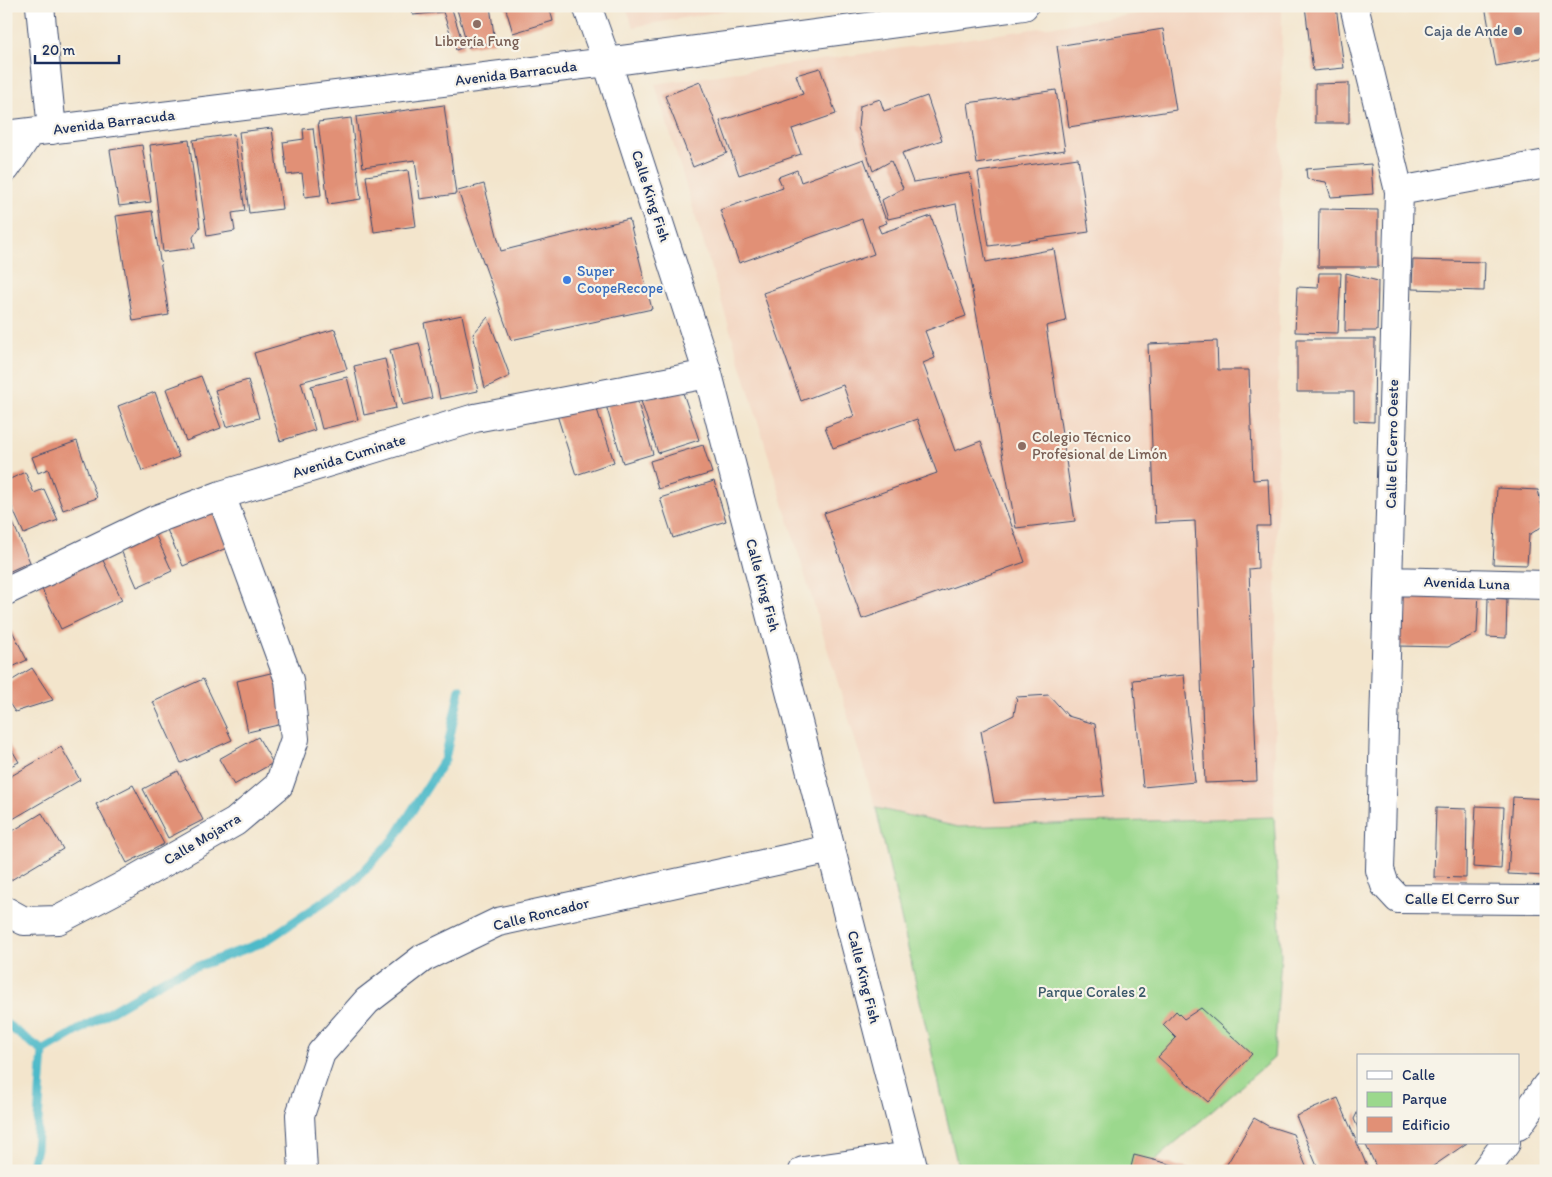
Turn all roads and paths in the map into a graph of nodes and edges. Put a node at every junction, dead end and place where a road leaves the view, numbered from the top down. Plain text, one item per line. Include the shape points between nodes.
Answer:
1 (40, 6) edge
2 (587, 6) edge
3 (1024, 6) edge
4 (1354, 6) edge
5 (607, 62) junction
6 (30, 132) edge
7 (1546, 164) edge
8 (6, 168) edge
9 (1398, 191) junction
10 (708, 374) junction
11 (221, 495) junction
12 (1389, 581) junction
13 (1546, 585) edge
14 (6, 591) edge
15 (831, 849) junction
16 (1385, 886) joint
17 (1546, 900) edge
18 (6, 911) edge
19 (1546, 1086) edge
20 (1520, 1123) edge
21 (1505, 1144) edge
22 (912, 1164) edge
23 (303, 1171) edge
24 (803, 1171) edge
25 (1485, 1171) edge

1 - 6 street
2 - 5 street, Calle King Fish
3 - 5 street, Avenida Barracuda
4 - 9 street, Calle El Cerro Oeste
5 - 6 street, Avenida Barracuda
5 - 10 street, Calle King Fish
6 - 8 street
7 - 9 street
9 - 12 street, Calle El Cerro Oeste
10 - 11 street, Avenida Cuminate via 475,418
10 - 15 street, Calle King Fish
11 - 14 street, Avenida Cuminate via 154,520
11 - 18 street, Calle Mojarra via 289,680 295,739 278,785 235,822 58,920 24,921
12 - 13 street, Avenida Luna
12 - 16 street, Calle El Cerro Oeste via 1380,870
15 - 22 street, Calle King Fish
15 - 23 street, Calle Roncador via 498,922 423,958 367,1001 321,1053 300,1115
16 - 17 street, Calle El Cerro Sur via 1398,899
19 - 20 street
21 - 25 street
22 - 24 street

